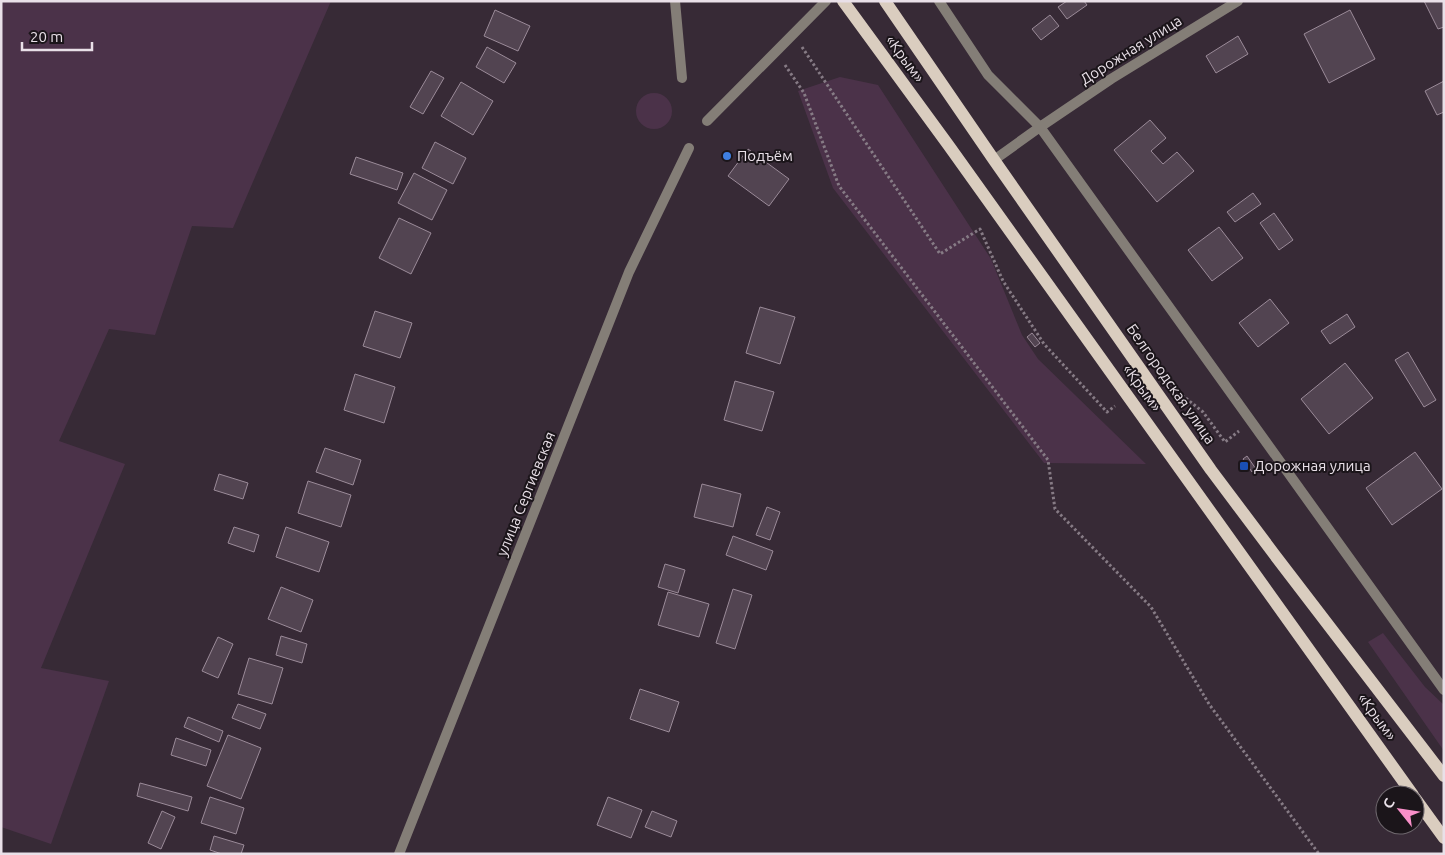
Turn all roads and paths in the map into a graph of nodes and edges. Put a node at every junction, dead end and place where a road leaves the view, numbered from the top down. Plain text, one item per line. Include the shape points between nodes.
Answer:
1 (675, 1) edge
2 (826, 1) edge
3 (843, 1) edge
4 (885, 1) edge
5 (939, 1) edge
6 (1238, 1) edge
7 (794, 34) junction
8 (776, 52) junction
9 (682, 78) dead end
10 (707, 121) dead end
11 (1040, 127) junction
12 (689, 148) dead end
13 (994, 160) junction
14 (940, 254) dead end
15 (1444, 690) edge
16 (1444, 776) edge
17 (1406, 785) edge
18 (1425, 811) edge
19 (1444, 838) edge
20 (399, 854) edge
21 (1319, 854) edge

1 - 9 street
2 - 7 street
3 - 17 main road, «Крым»
4 - 13 main road, Белгородская улица
5 - 11 street via 988,75
6 - 11 street, Дорожная улица
7 - 8 street
7 - 14 path
8 - 10 street
8 - 21 path via 804,93 839,186 1048,460 1055,509 1151,606 1209,704
11 - 13 street, Дорожная улица
11 - 15 street
12 - 20 street, улица Сергиевская via 629,272
13 - 16 main road, Белгородская улица via 1211,470
18 - 19 main road, «Крым»

